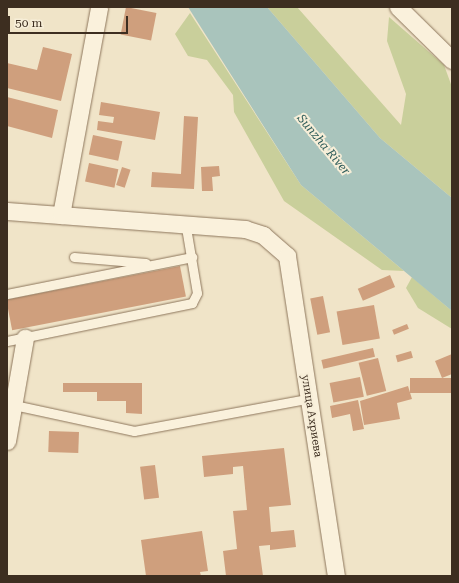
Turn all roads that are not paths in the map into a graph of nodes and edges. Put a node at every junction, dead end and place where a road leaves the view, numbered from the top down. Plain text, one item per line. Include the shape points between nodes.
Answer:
1 (99, 7) edge
2 (398, 7) edge
3 (452, 60) edge
4 (7, 211) edge
5 (61, 215) junction
6 (186, 227) junction
7 (74, 257) dead end
8 (192, 257) junction
9 (158, 264) junction
10 (7, 294) edge
11 (25, 338) junction
12 (7, 342) edge
13 (308, 399) junction
14 (14, 405) junction
15 (7, 441) edge
16 (336, 576) edge

1 - 5 street
2 - 3 street
4 - 5 street
5 - 6 street
6 - 8 lane
6 - 13 street, улица Ахриева via 246,229 263,235 287,256
7 - 9 lane
8 - 9 lane
8 - 11 lane via 197,293 192,303
9 - 10 lane
11 - 12 lane
11 - 14 street
13 - 14 lane via 134,431
13 - 16 street, улица Ахриева
14 - 15 street

